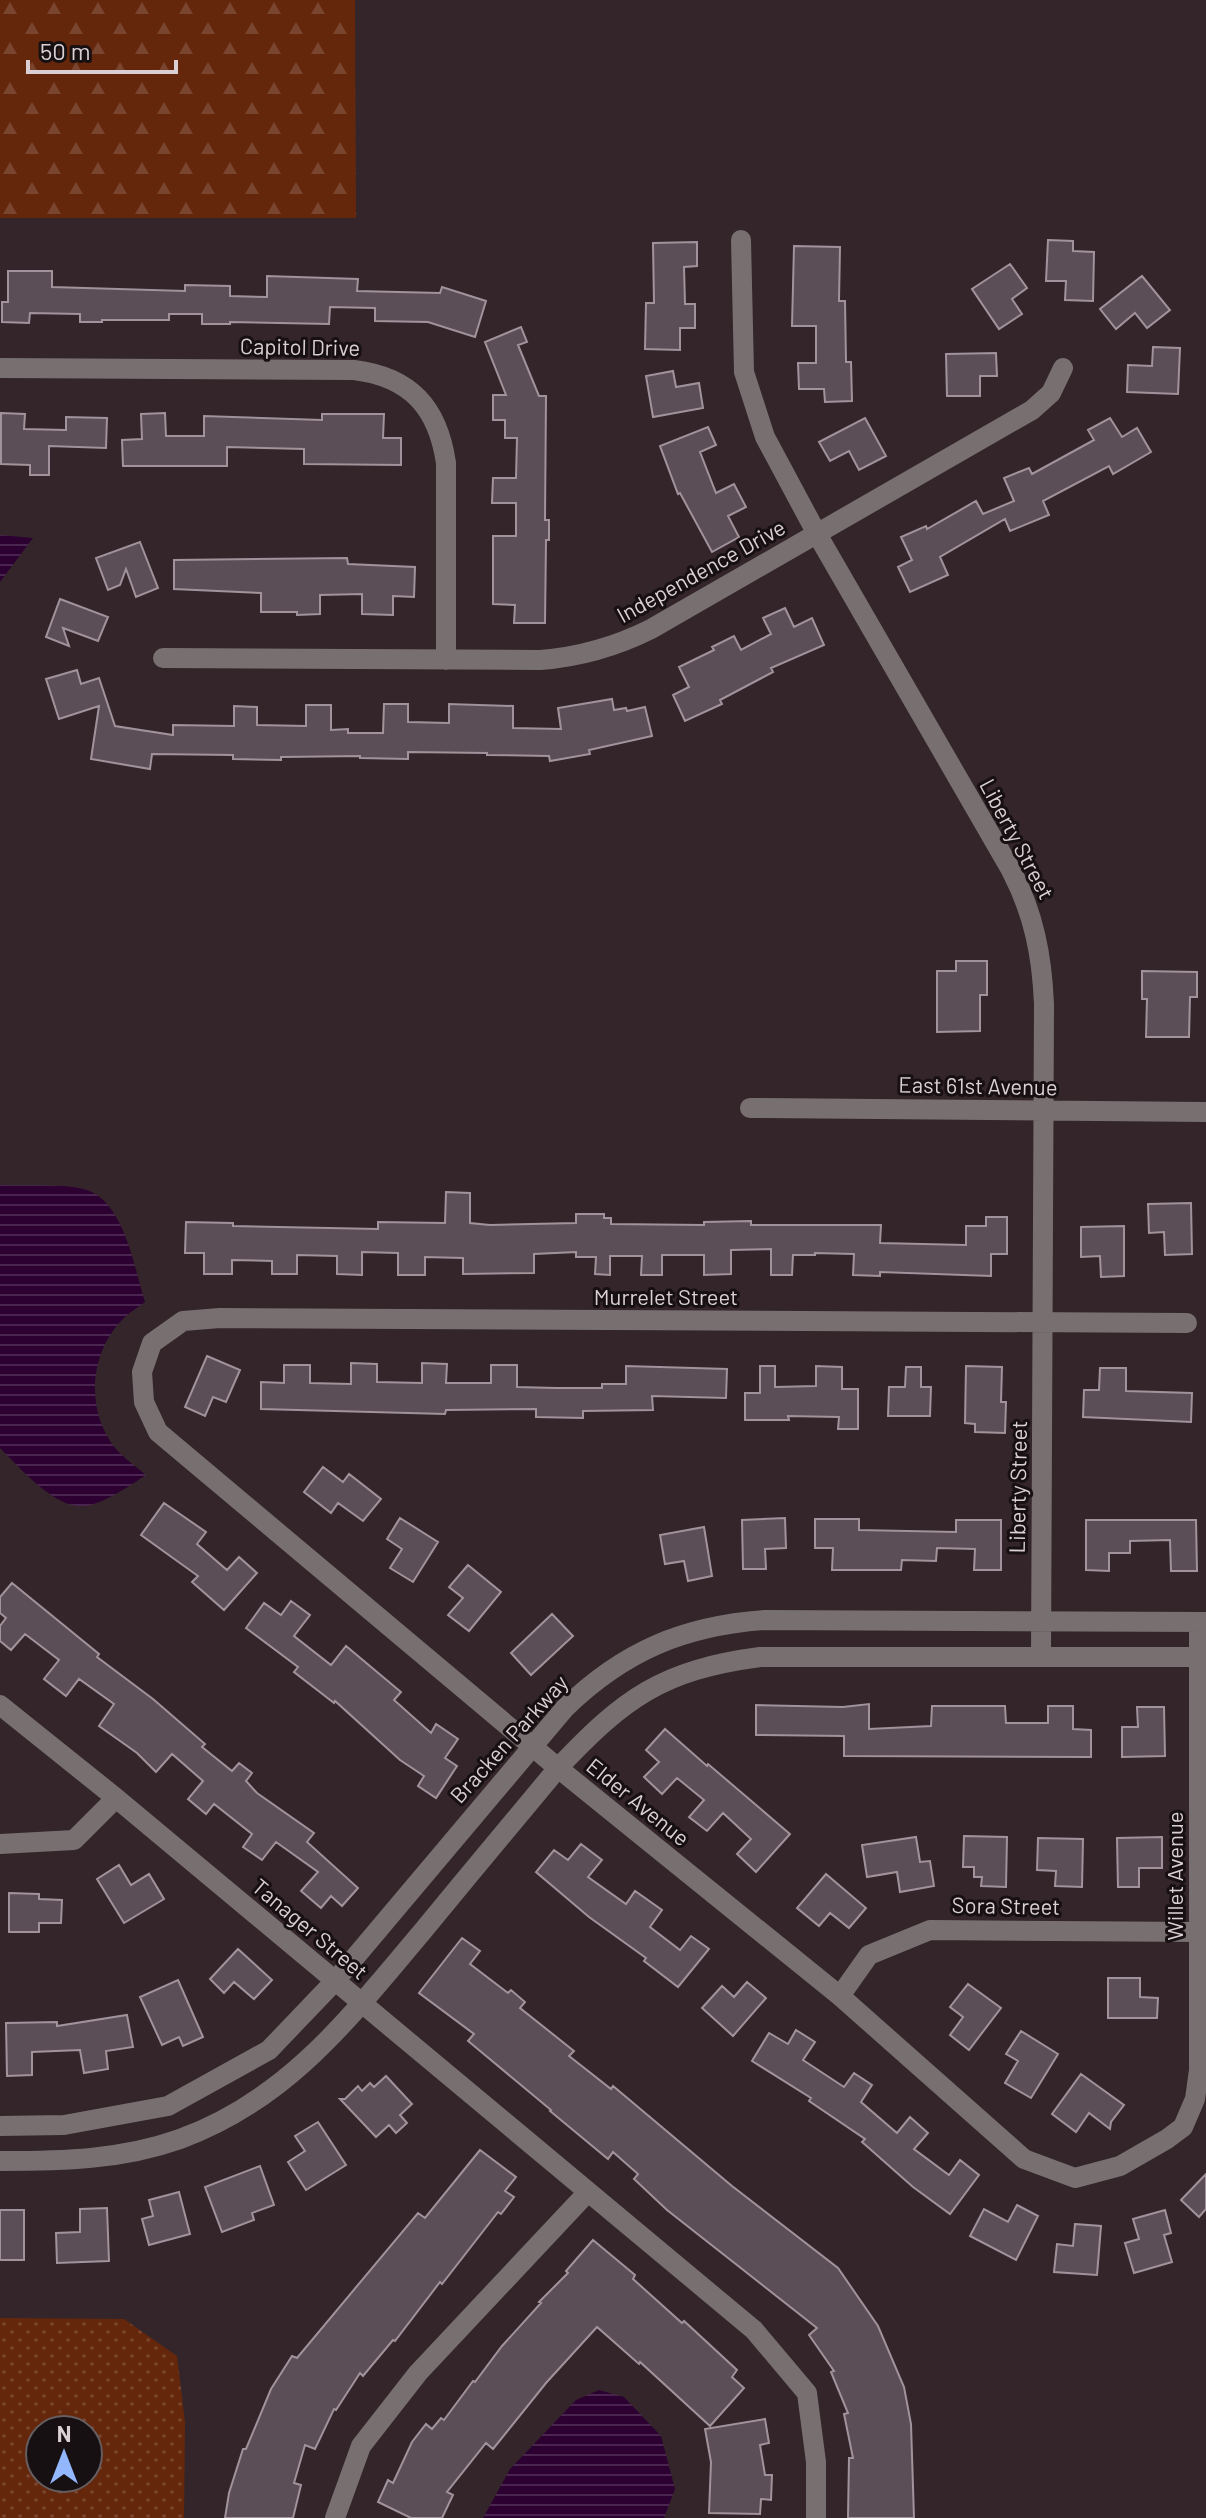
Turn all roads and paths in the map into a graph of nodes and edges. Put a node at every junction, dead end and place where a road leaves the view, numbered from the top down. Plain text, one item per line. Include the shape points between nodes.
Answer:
1 (741, 240) dead end
2 (0, 368) edge
3 (1063, 368) dead end
4 (817, 534) junction
5 (163, 658) dead end
6 (446, 660) junction
7 (750, 1108) dead end
8 (1044, 1110) junction
9 (1206, 1112) edge
10 (1044, 1323) junction
11 (1187, 1323) dead end
12 (152, 1343) joint
13 (1041, 1621) junction
14 (1203, 1622) edge
15 (1041, 1657) junction
16 (1203, 1657) edge
17 (0, 1705) edge
18 (532, 1745) junction
19 (558, 1768) junction
20 (116, 1798) junction
21 (0, 1844) edge
22 (1199, 1932) junction
23 (335, 1981) junction
24 (840, 1996) junction
25 (362, 2004) junction
26 (0, 2126) edge
27 (1183, 2127) joint
28 (0, 2161) edge
29 (587, 2193) junction
30 (335, 2518) edge
31 (816, 2518) edge

1 - 4 street, Liberty Street via 748,387 772,454
2 - 6 street, Capitol Drive via 354,370 379,374 413,392 433,417 446,463
3 - 4 street, Independence Drive via 1051,393 1032,410
4 - 6 street, Independence Drive via 614,646 540,660
4 - 8 street, Liberty Street via 1024,895 1043,971
5 - 6 street, Independence Drive
7 - 8 street, East 61st Avenue
8 - 9 street, East 61st Avenue
8 - 10 street, Liberty Street
10 - 11 street, Murrelet Street
10 - 12 street, Murrelet Street via 220,1318 183,1321
10 - 13 street, Liberty Street
12 - 18 street, Elder Avenue via 142,1372 144,1402 158,1432
13 - 14 street, Bracken Parkway
13 - 15 street, Liberty Street
13 - 18 street, Bracken Parkway via 765,1620 691,1631 608,1671
14 - 16 street, Willet Avenue
15 - 16 street
15 - 19 street via 781,1657 707,1666 630,1699
16 - 22 street, Willet Avenue
17 - 20 street, Tanager Street
18 - 19 street, Elder Avenue
18 - 23 street, Bracken Parkway
19 - 24 street, Elder Avenue
19 - 25 street
20 - 21 street via 74,1840
20 - 23 street, Tanager Street
22 - 24 street, Sora Street via 930,1930 869,1955
22 - 27 street, Willet Avenue via 1197,2086
23 - 25 street, Tanager Street
23 - 26 street, Bracken Parkway via 269,2050 168,2106 64,2125
24 - 27 street, Elder Avenue via 1024,2159 1075,2178 1120,2166
25 - 28 street via 294,2073 221,2122 180,2139 103,2158
25 - 29 street, Tanager Street
29 - 30 street via 418,2373 370,2433
29 - 31 street, Tanager Street via 754,2330 807,2393 816,2462

